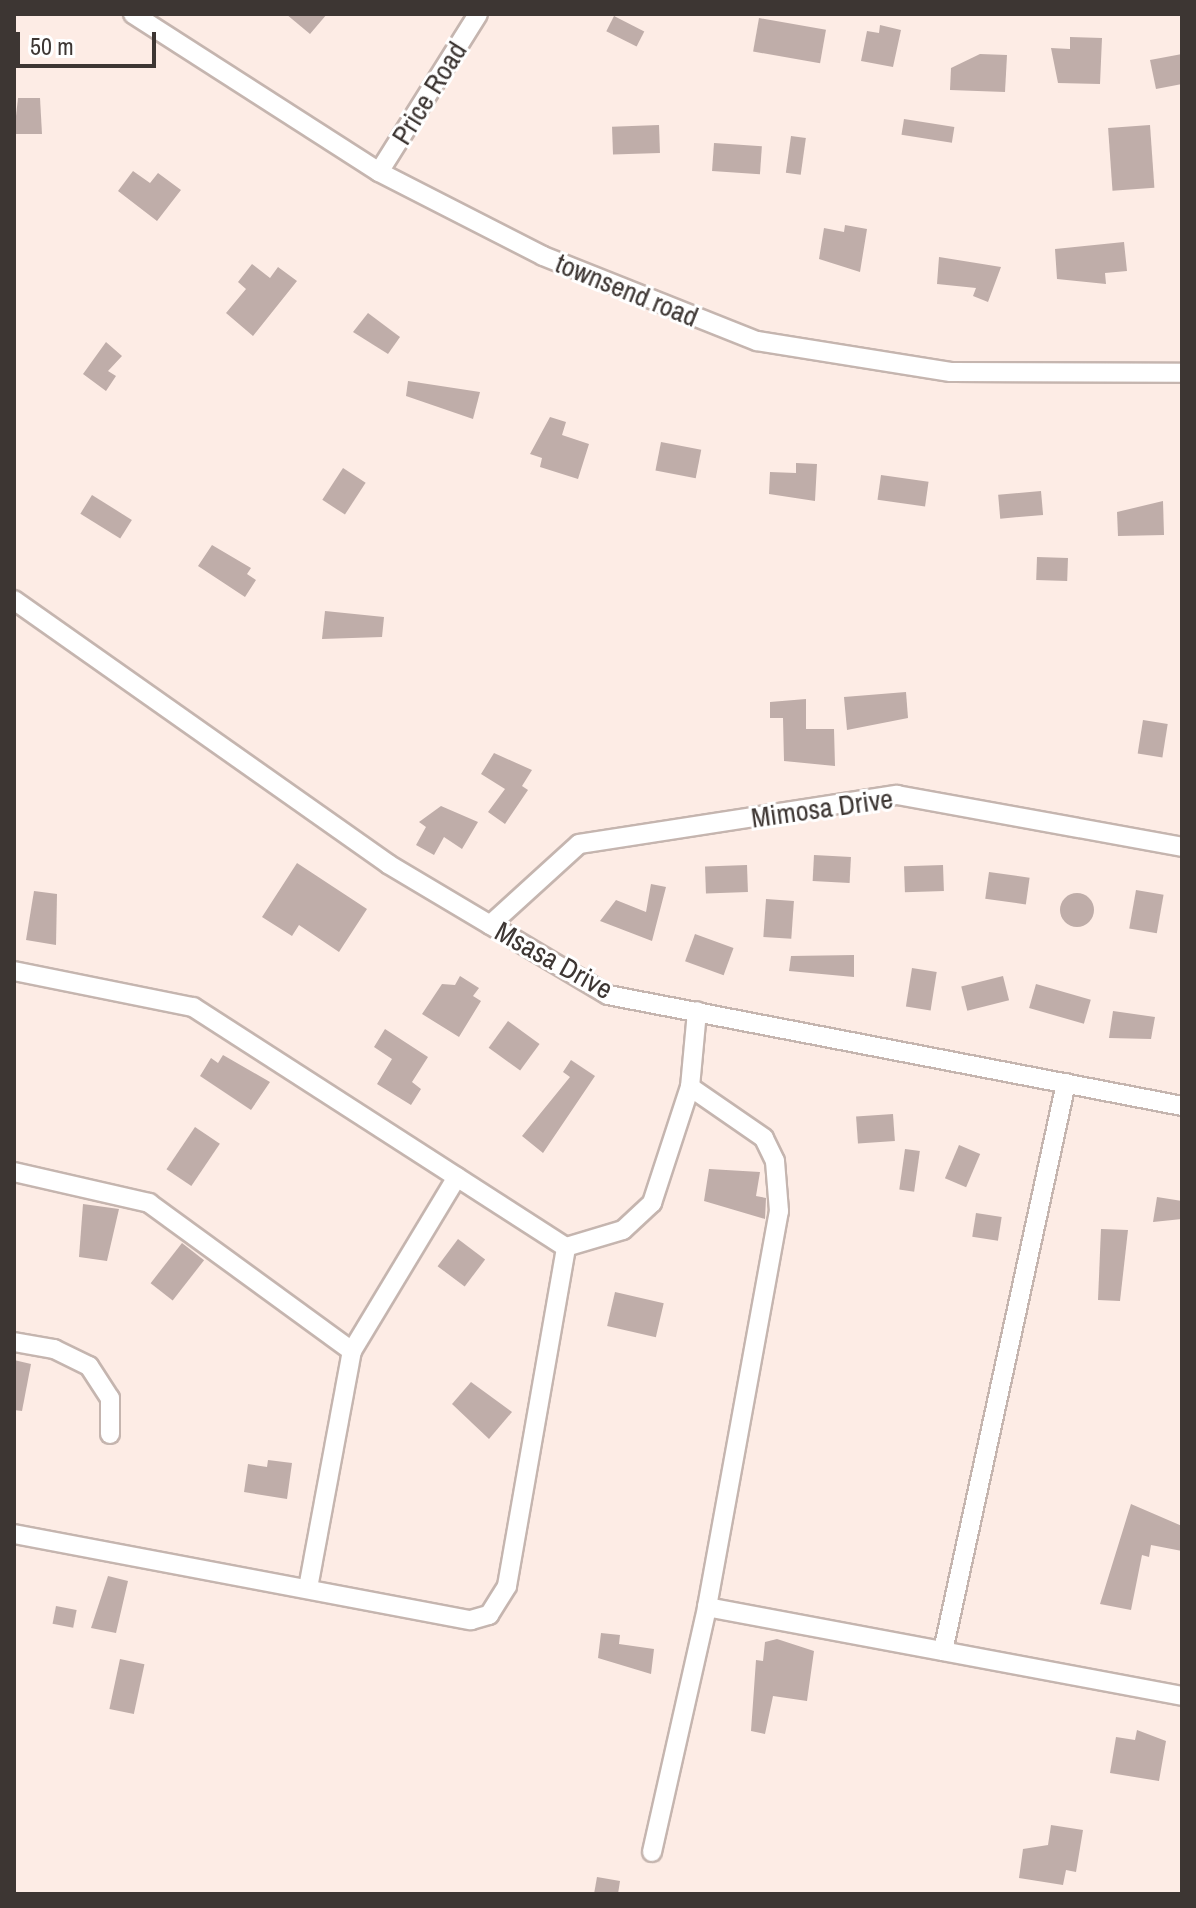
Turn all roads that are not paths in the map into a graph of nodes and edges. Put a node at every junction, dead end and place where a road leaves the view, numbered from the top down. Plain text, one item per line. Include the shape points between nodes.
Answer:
1 (133, 14) edge
2 (478, 14) edge
3 (379, 172) junction
4 (1182, 373) edge
5 (14, 600) edge
6 (1182, 847) edge
7 (490, 925) junction
8 (14, 971) edge
9 (697, 1011) junction
10 (1066, 1083) junction
11 (690, 1087) junction
12 (1182, 1106) edge
13 (14, 1172) edge
14 (457, 1177) junction
15 (566, 1247) junction
16 (14, 1342) edge
17 (352, 1351) junction
18 (110, 1434) dead end
19 (14, 1534) edge
20 (308, 1588) junction
21 (707, 1607) junction
22 (943, 1651) junction
23 (1182, 1696) edge
24 (652, 1852) dead end

1 - 3 street, townsend road
2 - 3 street, Price Road
3 - 4 street, townsend road via 543,256 757,341 951,372
5 - 7 street, Msasa Drive via 388,864
6 - 7 street, Mimosa Drive via 897,795 579,844
7 - 9 street, Msasa Drive via 608,995
8 - 14 street via 193,1007
9 - 10 street, Msasa Drive
9 - 11 street
10 - 12 street, Msasa Drive
10 - 22 street
11 - 15 street via 646,1213 623,1230
11 - 21 street via 764,1138 780,1190
13 - 17 street via 149,1203
14 - 15 street
14 - 17 street
15 - 20 street via 501,1604 471,1620
16 - 18 street via 72,1355 96,1373 110,1398
17 - 20 street
19 - 20 street
21 - 22 street
21 - 24 street
22 - 23 street

